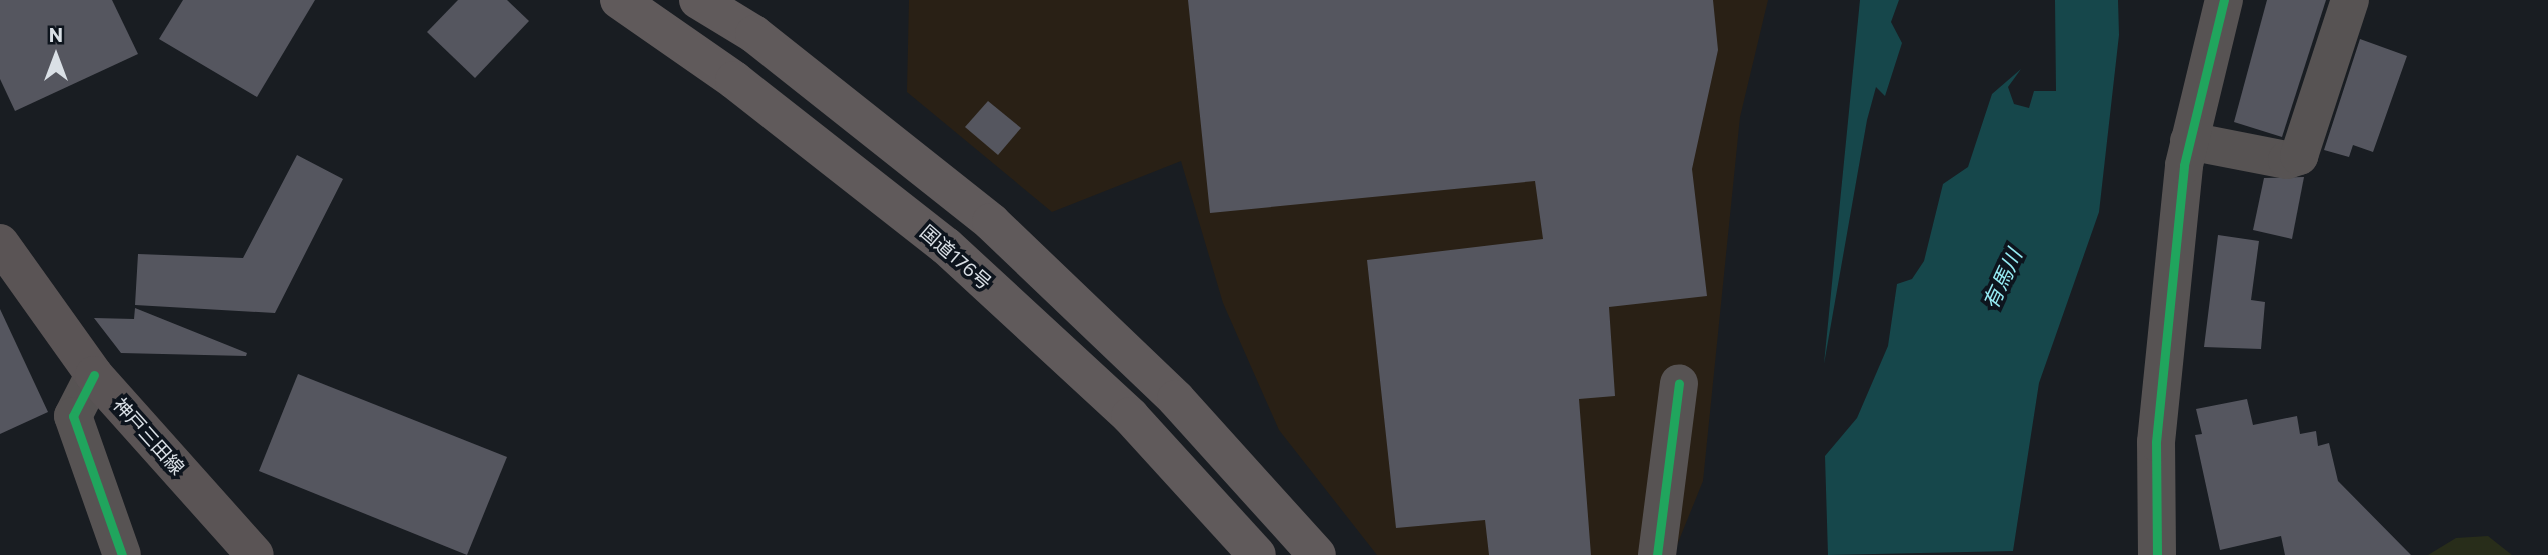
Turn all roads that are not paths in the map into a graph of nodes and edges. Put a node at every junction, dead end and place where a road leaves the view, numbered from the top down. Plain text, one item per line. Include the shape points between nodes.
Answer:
1 (619, 0) edge
2 (698, 0) edge
3 (2224, 0) edge
4 (2350, 0) edge
5 (2189, 141) junction
6 (0, 243) edge
7 (94, 375) junction
8 (1679, 383) dead end
9 (122, 555) edge
10 (255, 555) edge
11 (1257, 555) edge
12 (1317, 555) edge
13 (1657, 555) edge
14 (2157, 555) edge

1 - 11 highway, 国道176号 via 734,80 946,246 1130,416
2 - 12 highway via 754,34 991,222 1176,399
3 - 5 street
4 - 5 street via 2300,156 2287,160
5 - 14 street via 2156,442
6 - 7 main road, 神戸三田線
7 - 9 street via 73,416
7 - 10 main road, 神戸三田線
8 - 13 street

